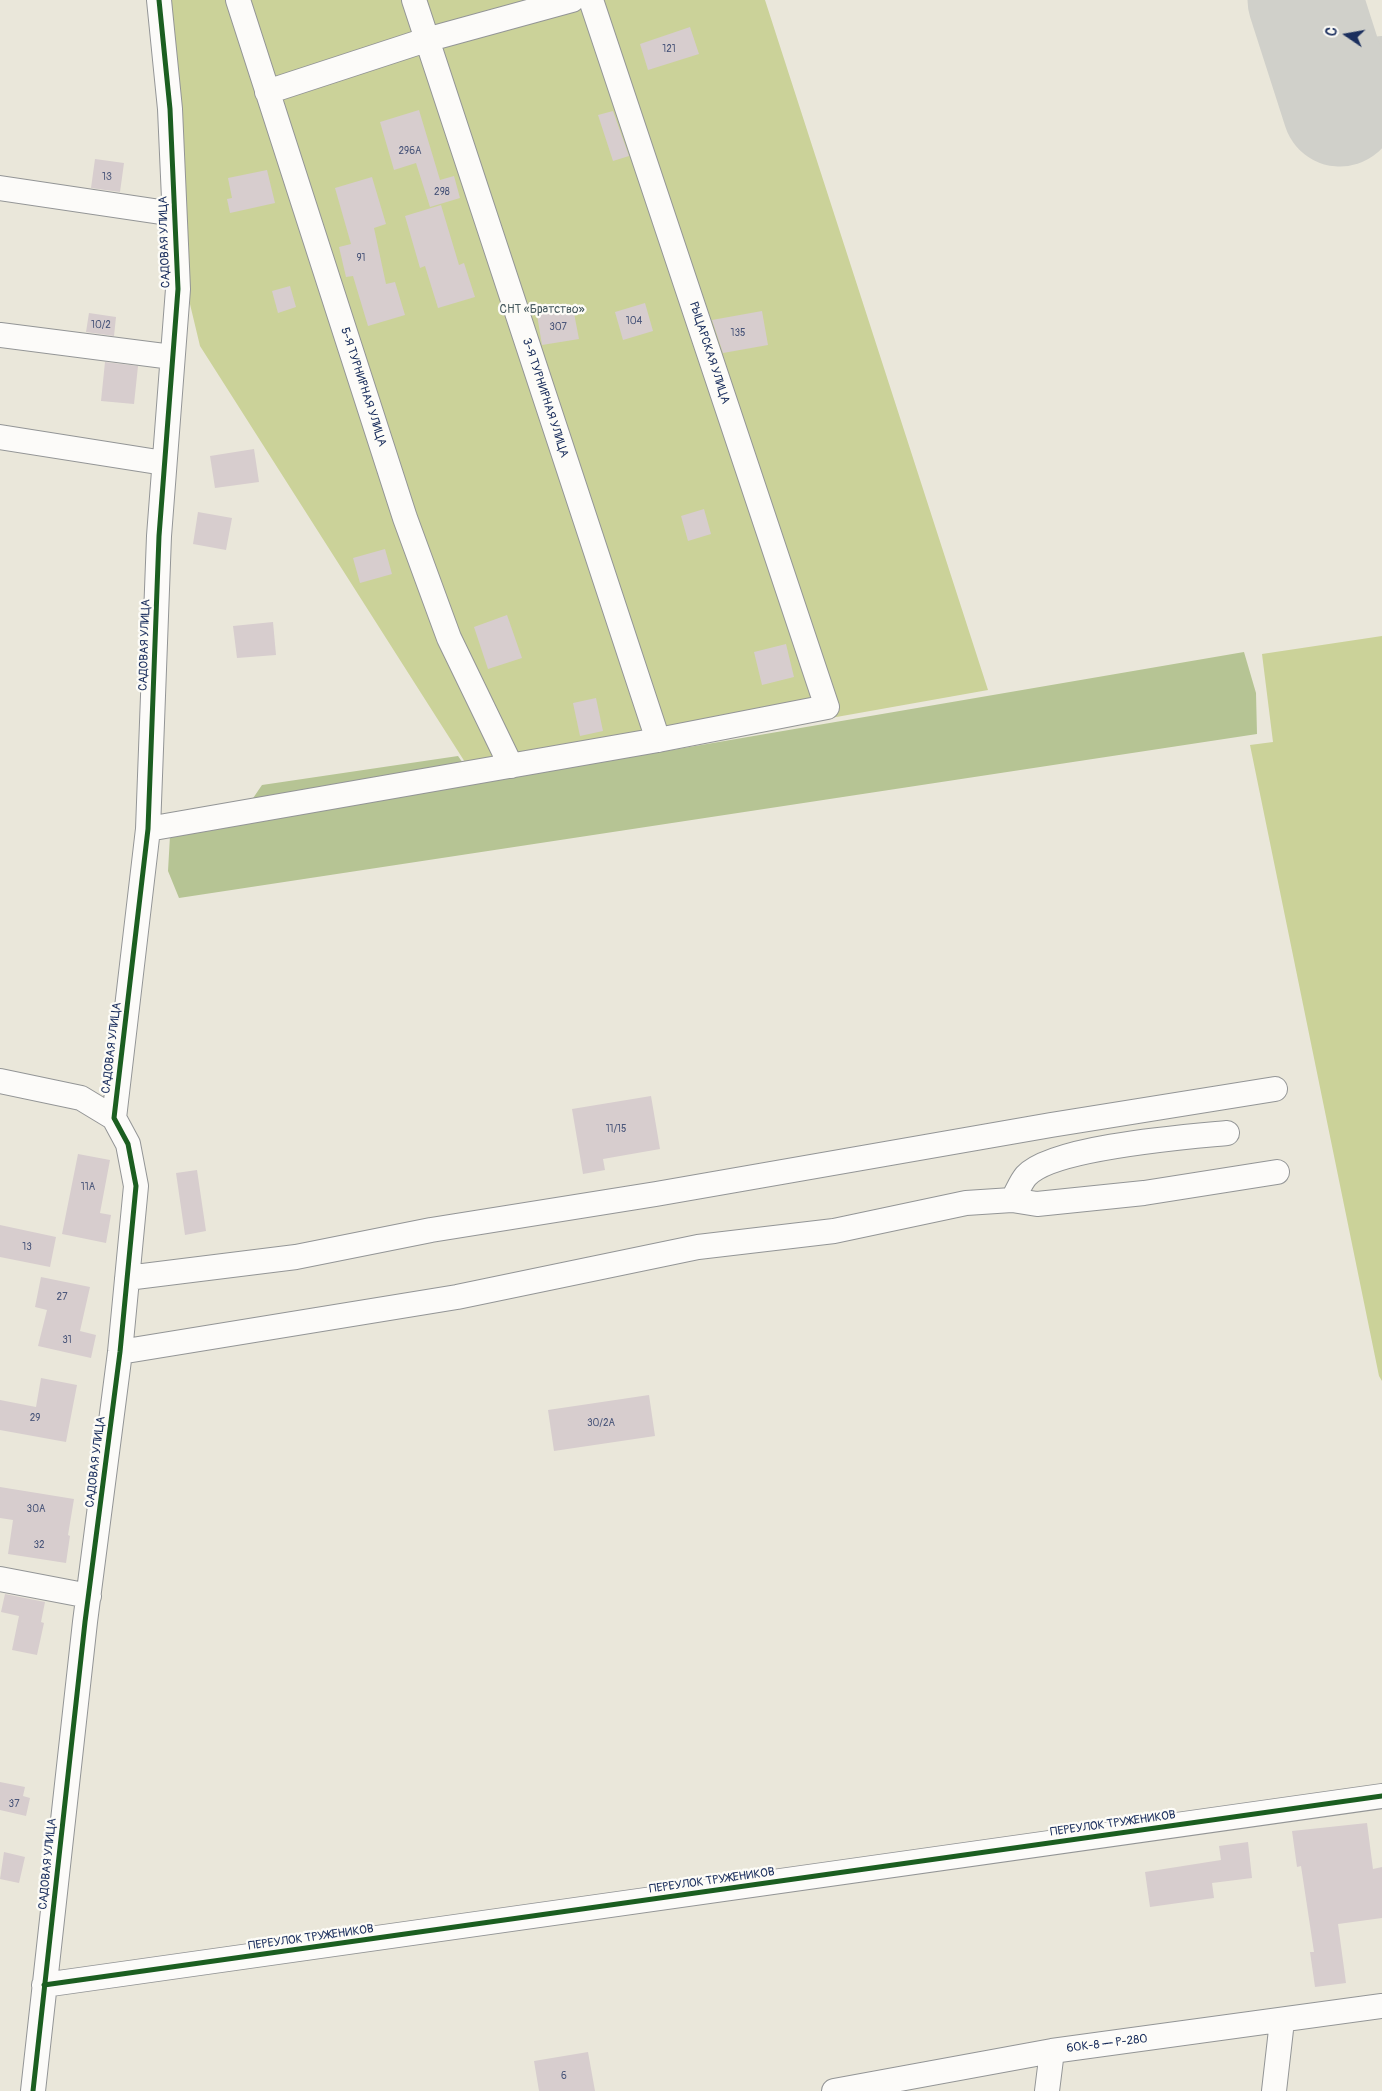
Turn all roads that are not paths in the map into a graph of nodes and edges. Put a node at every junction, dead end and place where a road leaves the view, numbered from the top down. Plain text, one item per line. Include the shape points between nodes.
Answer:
1 (159, 0) edge
2 (238, 0) edge
3 (414, 0) edge
4 (572, 0) edge
5 (591, 0) edge
6 (426, 40) junction
7 (267, 92) junction
8 (0, 188) edge
9 (174, 214) junction
10 (0, 335) edge
11 (172, 357) junction
12 (0, 437) edge
13 (164, 463) junction
14 (658, 740) junction
15 (511, 766) junction
16 (148, 829) junction
17 (0, 1081) edge
18 (1275, 1089) dead end
19 (114, 1118) junction
20 (1227, 1133) dead end
21 (1278, 1172) dead end
22 (1012, 1200) junction
23 (127, 1278) junction
24 (120, 1352) junction
25 (0, 1579) edge
26 (89, 1596) junction
27 (1382, 1796) edge
28 (44, 1986) junction
29 (1382, 2006) edge
30 (1282, 2021) junction
31 (1052, 2051) junction
32 (902, 2086) edge
33 (33, 2091) edge
34 (834, 2091) edge
35 (1047, 2091) edge
36 (1274, 2091) edge

1 - 9 street, САДОВАЯ УЛИЦА via 170,109
2 - 7 street, 5-Я ТУРНИРНАЯ УЛИЦА
3 - 6 street, 3-Я ТУРНИРНАЯ УЛИЦА
4 - 6 street
5 - 14 street, РЫЦАРСКАЯ УЛИЦА via 827,707
6 - 7 street
6 - 14 street, 3-Я ТУРНИРНАЯ УЛИЦА
7 - 15 street, 5-Я ТУРНИРНАЯ УЛИЦА via 405,518 448,638
8 - 9 street
9 - 11 street, САДОВАЯ УЛИЦА via 178,289
10 - 11 street
11 - 13 street, САДОВАЯ УЛИЦА
12 - 13 street
13 - 16 street, САДОВАЯ УЛИЦА via 158,536
14 - 15 street
15 - 16 street
16 - 19 street, САДОВАЯ УЛИЦА
17 - 19 street via 81,1098
18 - 23 street via 431,1230 296,1256
19 - 23 street, САДОВАЯ УЛИЦА via 128,1144 136,1186
20 - 22 street via 1126,1144 1052,1160 1026,1176
21 - 22 street via 1144,1193 1038,1204
22 - 24 street via 966,1203 834,1231 698,1247 457,1297
23 - 24 street, САДОВАЯ УЛИЦА
24 - 26 street, САДОВАЯ УЛИЦА
25 - 26 street
26 - 28 street, САДОВАЯ УЛИЦА
27 - 28 street, ПЕРЕУЛОК ТРУЖЕНИКОВ
28 - 33 street, САДОВАЯ УЛИЦА
29 - 30 street, 60К-8 — Р-280
30 - 31 street, 60К-8 — Р-280
30 - 36 street
31 - 32 street, 60К-8 — Р-280
31 - 35 street
32 - 34 street, 60К-8 — Р-280

